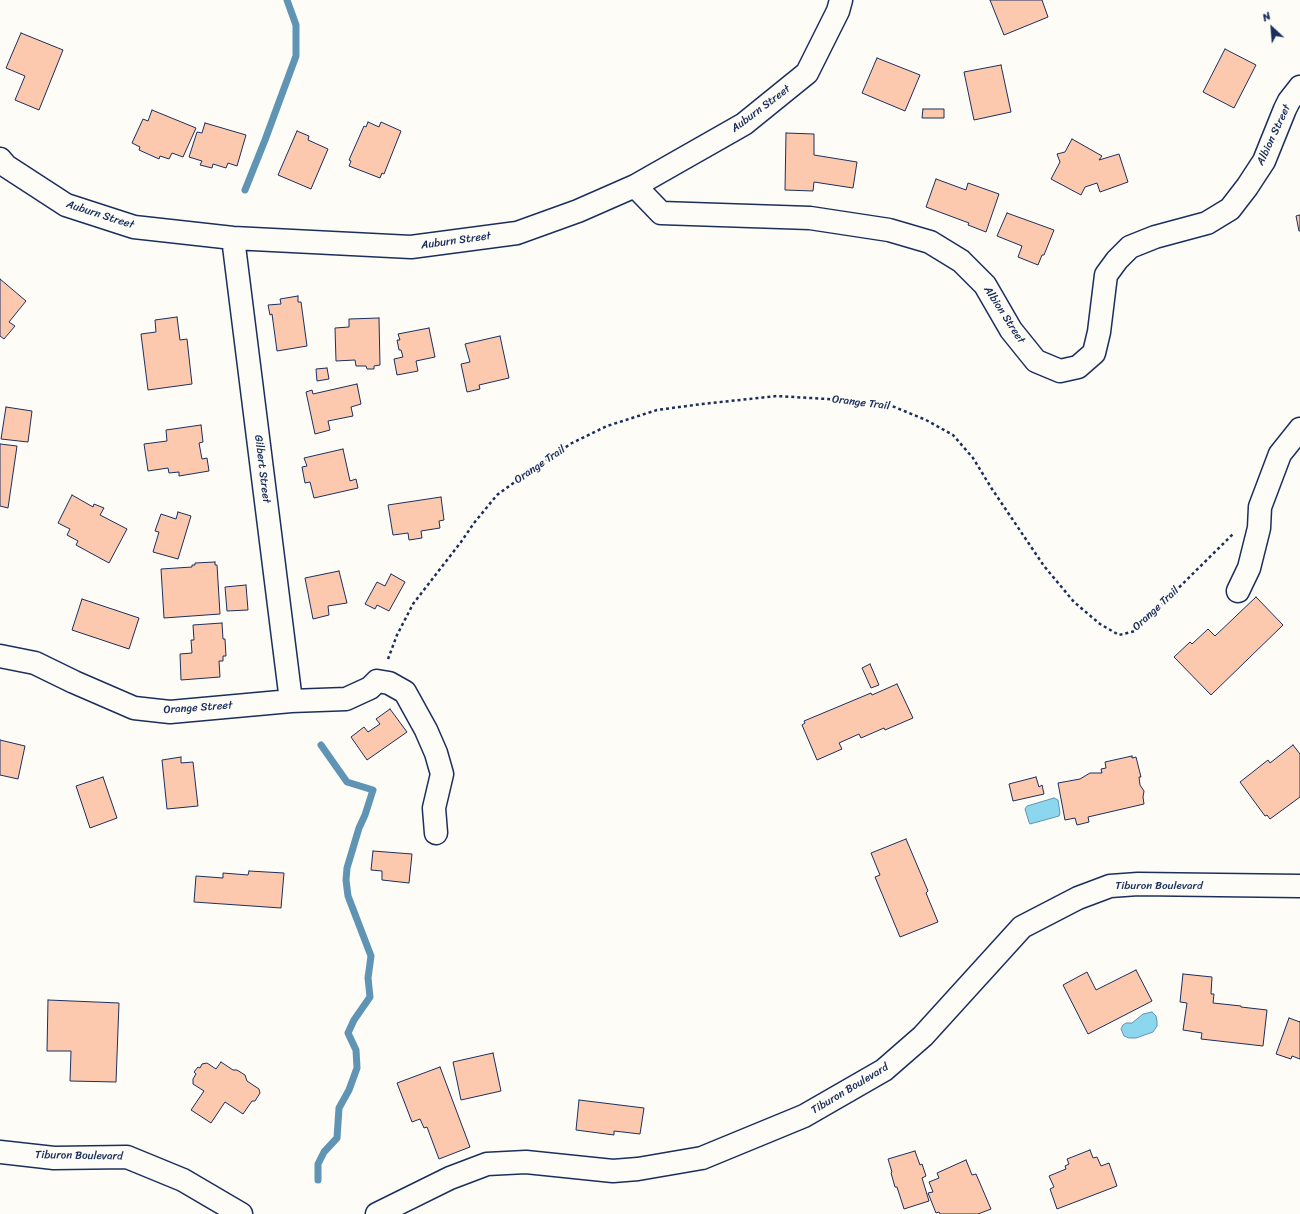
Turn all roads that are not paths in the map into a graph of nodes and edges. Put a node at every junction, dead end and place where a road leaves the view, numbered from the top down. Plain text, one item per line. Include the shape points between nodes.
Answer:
1 (841, 0) edge
2 (1300, 87) edge
3 (0, 159) edge
4 (635, 186) junction
5 (233, 238) junction
6 (1300, 429) edge
7 (1238, 591) dead end
8 (0, 656) edge
9 (291, 701) junction
10 (436, 833) dead end
11 (1300, 885) edge
12 (0, 1152) edge
13 (241, 1214) edge
14 (377, 1214) edge

1 - 4 street, Auburn Street via 807,73 744,124
2 - 4 street, Albion Street via 1285,109 1264,161 1230,209 1207,223 1130,247 1117,260 1106,275 1094,353 1078,367 1060,371 1036,361 1011,330 985,285 960,261 930,242 889,230 810,218 661,213
3 - 5 street, Auburn Street via 6,166 66,205 134,227
4 - 5 street, Auburn Street via 578,211 517,232 411,247
5 - 9 street, Gilbert Street
6 - 7 street via 1280,454 1260,507 1259,528 1249,568
8 - 9 street, Orange Street via 35,663 134,708 170,712
9 - 10 street, Orange Street via 346,699 370,688 377,681 389,682 405,692 426,730 442,774 434,808
11 - 14 street, Tiburon Boulevard via 1110,886 1078,898 1022,927 923,1036 884,1070 804,1116 702,1158 638,1169 613,1171 526,1162 486,1164 450,1178
12 - 13 street, Tiburon Boulevard via 54,1158 128,1157 183,1180

